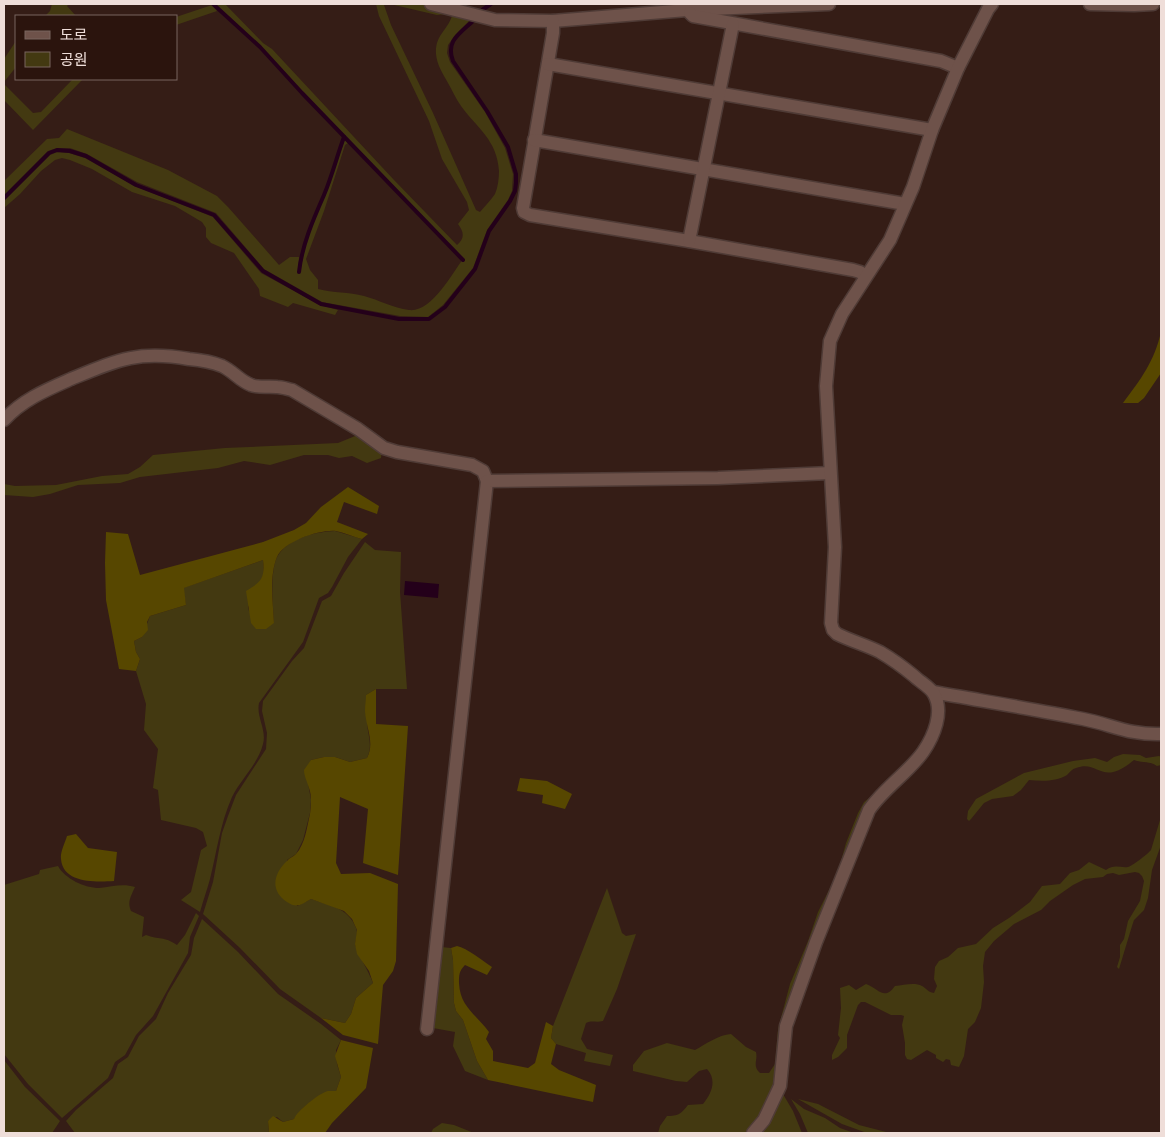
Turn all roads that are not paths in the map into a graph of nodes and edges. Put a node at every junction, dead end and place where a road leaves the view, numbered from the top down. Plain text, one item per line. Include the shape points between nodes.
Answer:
1 (431, 4) edge
2 (829, 4) edge
3 (992, 4) edge
4 (1090, 4) edge
5 (1153, 4) edge
6 (687, 10) junction
7 (554, 22) junction
8 (733, 24) junction
9 (548, 64) junction
10 (958, 68) junction
11 (719, 94) junction
12 (932, 130) junction
13 (534, 140) junction
14 (704, 169) junction
15 (905, 204) junction
16 (689, 241) junction
17 (865, 276) junction
18 (4, 420) edge
19 (830, 473) junction
20 (487, 481) junction
21 (933, 692) junction
22 (1161, 734) edge
23 (427, 1029) dead end
24 (753, 1133) edge

1 - 7 street via 495,20
2 - 6 street
3 - 10 street
4 - 5 street
6 - 7 street
6 - 8 street via 693,16
7 - 9 street
8 - 10 street via 941,62
8 - 11 street
9 - 11 street
9 - 13 street
10 - 12 street
11 - 12 street
11 - 14 street
12 - 15 street
13 - 14 street
13 - 16 street via 523,208 526,213
14 - 15 street
14 - 16 street
15 - 17 street via 890,240
16 - 17 street via 853,270
17 - 19 street via 830,341 826,386
18 - 20 street via 35,396 105,364 134,356 176,356 222,366 253,386 292,390 384,448 472,465 482,471
19 - 20 street
19 - 21 street via 835,547 830,615 833,630 880,652
20 - 23 street
21 - 22 street via 1073,717 1126,732
21 - 24 street via 938,711 934,730 923,752 869,810 786,1026 780,1086 764,1120

